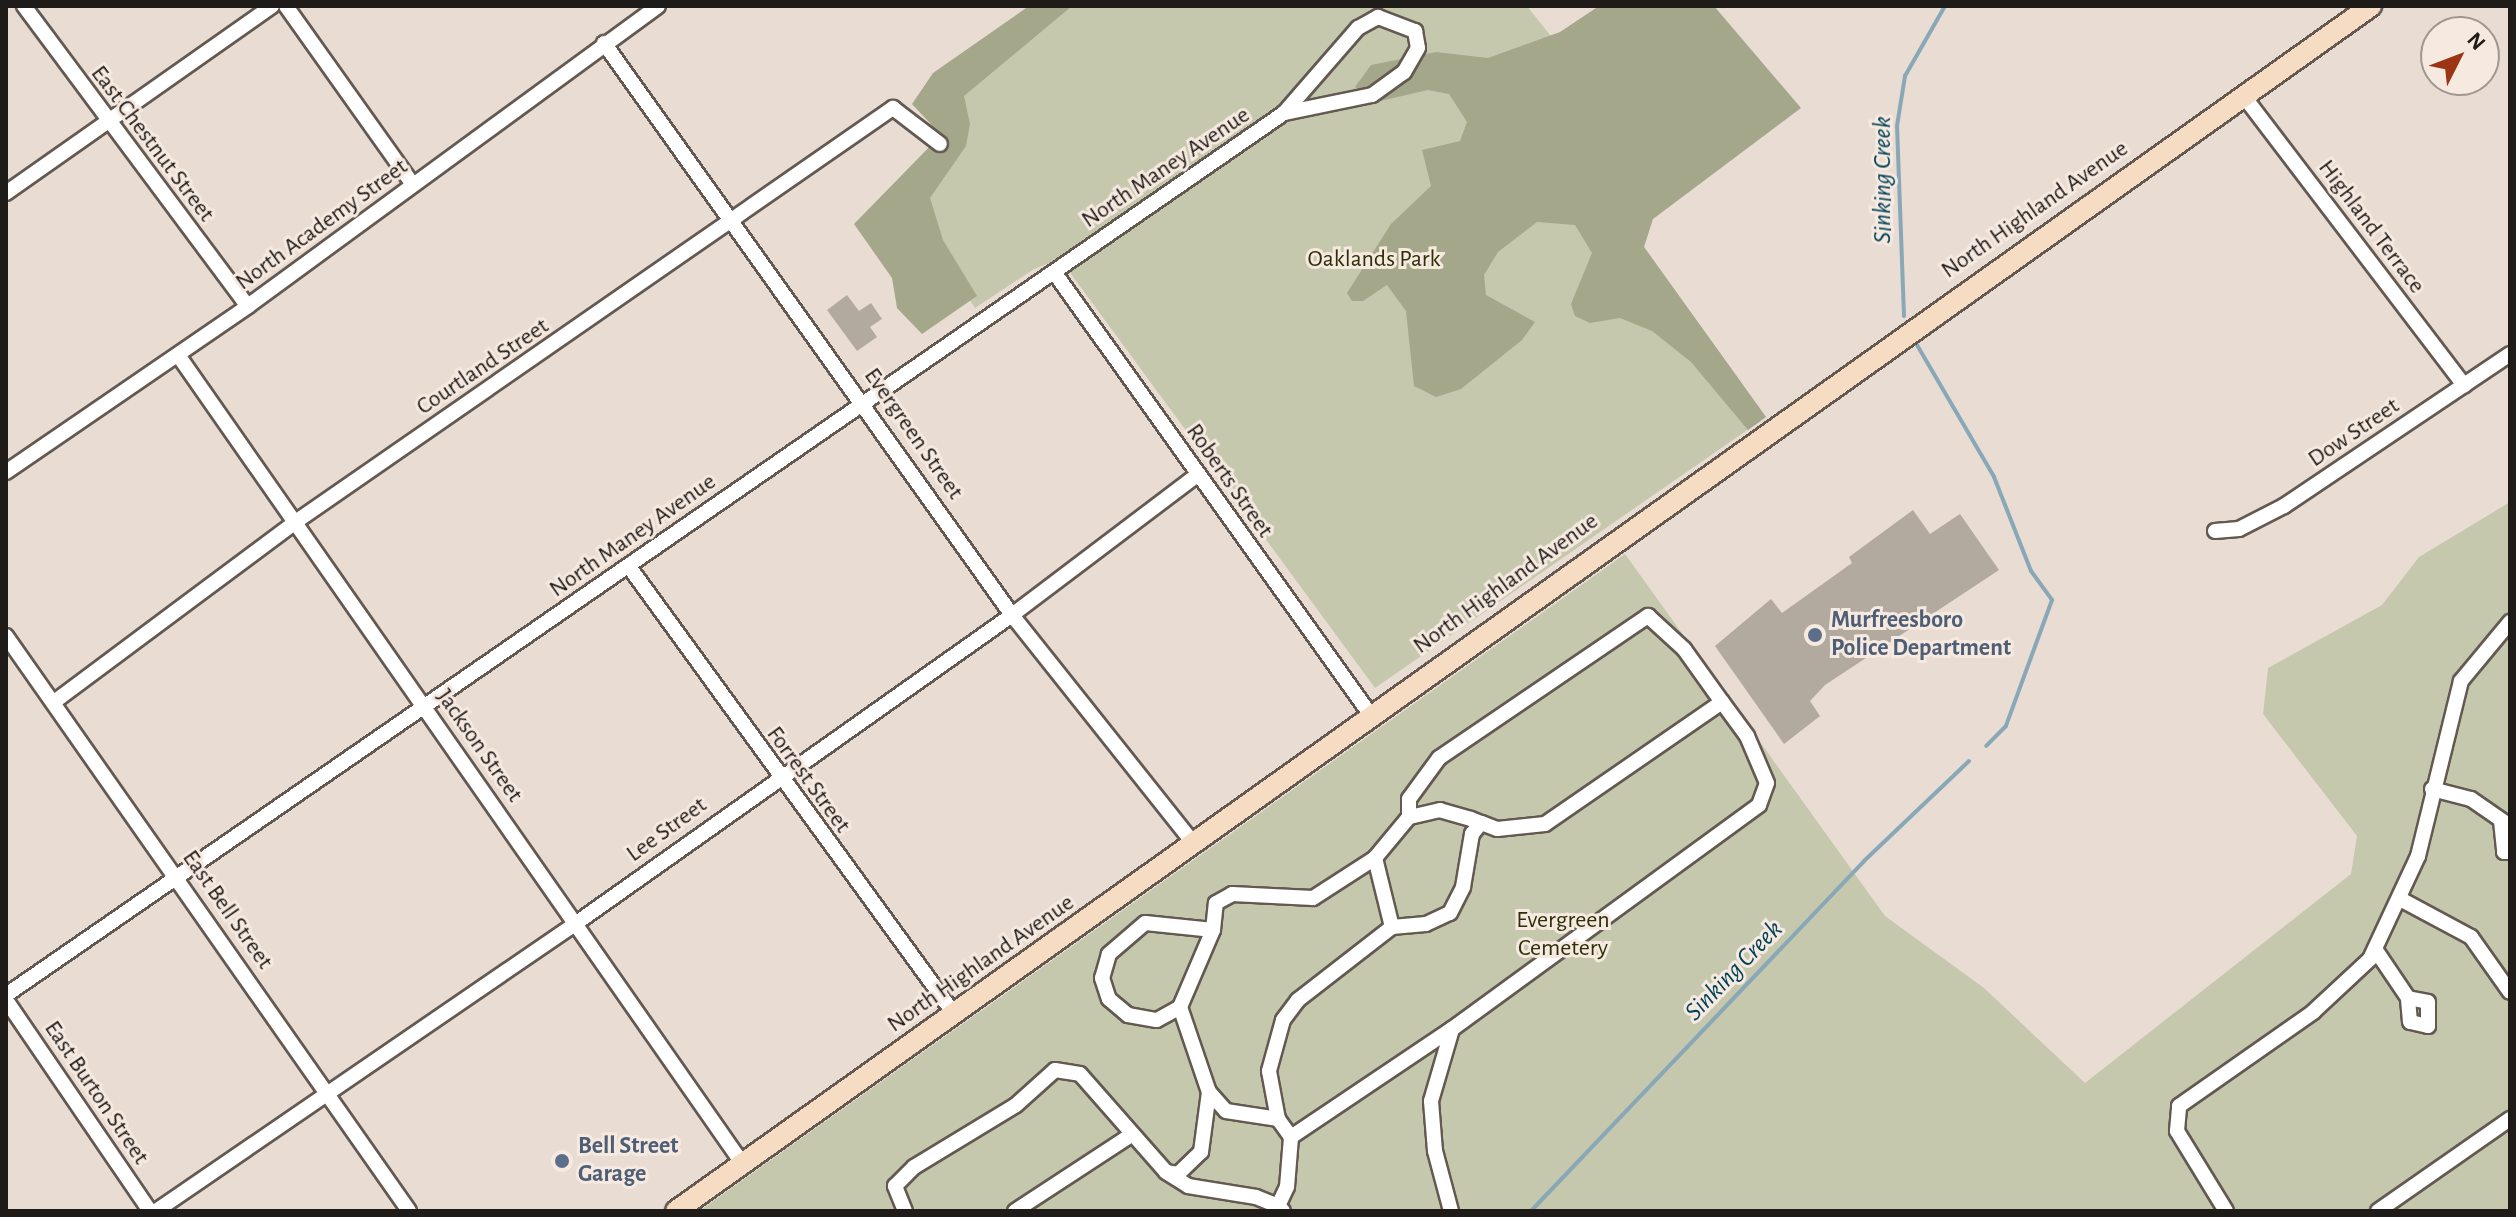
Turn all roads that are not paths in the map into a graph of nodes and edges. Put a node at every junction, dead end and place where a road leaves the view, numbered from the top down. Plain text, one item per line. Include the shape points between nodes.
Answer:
1 (24, 6) edge
2 (272, 6) edge
3 (286, 6) edge
4 (658, 6) edge
5 (2371, 6) edge
6 (604, 43) junction
7 (2243, 95) junction
8 (1284, 113) junction
9 (108, 124) junction
10 (940, 144) dead end
11 (413, 185) junction
12 (6, 193) edge
13 (728, 218) junction
14 (1054, 272) junction
15 (248, 306) junction
16 (2510, 354) edge
17 (178, 355) junction
18 (2464, 385) junction
19 (863, 400) junction
20 (6, 472) edge
21 (1197, 475) junction
22 (294, 523) junction
23 (2215, 531) dead end
24 (630, 568) junction
25 (1012, 615) junction
26 (2508, 628) edge
27 (6, 636) edge
28 (54, 702) junction
29 (1722, 702) junction
30 (423, 704) junction
31 (1370, 714) junction
32 (778, 776) junction
33 (2432, 789) junction
34 (1409, 817) junction
35 (1481, 823) junction
36 (2505, 824) edge
37 (1194, 844) junction
38 (2510, 852) edge
39 (1375, 858) junction
40 (178, 879) junction
41 (2402, 900) junction
42 (575, 924) junction
43 (1392, 927) junction
44 (1213, 930) junction
45 (2375, 949) junction
46 (2510, 992) edge
47 (6, 998) edge
48 (2408, 998) dead end
49 (1180, 1007) junction
50 (955, 1015) junction
51 (1452, 1029) junction
52 (1209, 1092) junction
53 (326, 1093) junction
54 (1226, 1111) junction
55 (1278, 1119) junction
56 (2510, 1119) edge
57 (1210, 1121) junction
58 (1131, 1135) junction
59 (1291, 1137) junction
60 (742, 1163) junction
61 (1166, 1172) junction
62 (2223, 1206) edge
63 (1279, 1209) edge
64 (150, 1211) edge
65 (156, 1211) edge
66 (409, 1211) edge
67 (676, 1211) edge
68 (905, 1211) edge
69 (1015, 1211) edge
70 (1451, 1211) edge
71 (2206, 1211) edge
72 (2378, 1211) edge

1 - 9 street, East Chestnut Street
2 - 9 street
3 - 11 street
4 - 6 street, North Academy Street
5 - 7 street, North Highland Avenue
6 - 11 street, North Academy Street
6 - 13 street, Evergreen Street
7 - 18 street, Highland Terrace
7 - 31 street, North Highland Avenue
8 - 8 street via 1382,91 1412,62 1418,42 1415,31 1390,17 1364,23
8 - 14 street, North Maney Avenue
9 - 12 street
9 - 15 street, East Chestnut Street
10 - 13 street, Courtland Street via 893,108
11 - 15 street, North Academy Street
13 - 19 street, Evergreen Street
13 - 22 street, Courtland Street
14 - 19 street, North Maney Avenue
14 - 21 street, Roberts Street
15 - 17 street, North Academy Street
16 - 18 street, Dow Street
17 - 20 street, North Academy Street
17 - 22 street, Jackson Street
18 - 23 street, Dow Street via 2284,506 2239,529
19 - 24 street, North Maney Avenue
19 - 25 street, Evergreen Street
21 - 25 street, Lee Street
21 - 31 street, Roberts Street
22 - 28 street, Courtland Street
22 - 30 street, Jackson Street
24 - 30 street, North Maney Avenue
24 - 32 street, Forrest Street
25 - 32 street, Lee Street
25 - 37 street, Evergreen Street
26 - 33 street via 2461,681
27 - 28 street, East Bell Street
28 - 40 street, East Bell Street
29 - 34 street via 1669,632 1648,616 1439,758 1409,799
29 - 35 street via 1545,824 1497,829
29 - 51 street via 1759,759 1767,783 1759,805
30 - 40 street, North Maney Avenue
30 - 42 street, Jackson Street
31 - 37 street, North Highland Avenue
32 - 42 street, Lee Street
32 - 50 street, Forrest Street
33 - 36 street via 2471,799
33 - 41 street
34 - 35 street via 1440,810
34 - 39 street
35 - 43 street via 1472,834 1463,887 1450,913 1426,924
36 - 38 street via 2504,852
37 - 50 street, North Highland Avenue
39 - 43 street
39 - 44 street via 1313,898 1232,894 1216,903
40 - 47 street, North Maney Avenue
40 - 53 street, East Bell Street
41 - 45 street
41 - 46 street via 2471,937
42 - 53 street, Lee Street
42 - 60 street, Jackson Street
43 - 55 street via 1298,1000 1283,1020 1269,1071
44 - 49 street
44 - 49 street via 1145,923 1109,954 1102,978 1109,999 1128,1015 1157,1020
45 - 48 street
45 - 62 street via 2313,1012 2179,1106 2177,1131
47 - 64 street, East Burton Street
49 - 52 street
50 - 60 street, North Highland Avenue
51 - 59 street
51 - 70 street via 1431,1101 1435,1151
52 - 54 street
52 - 57 street
53 - 65 street, Lee Street
53 - 66 street, East Bell Street
54 - 55 street
54 - 57 street
55 - 59 street
56 - 72 street
57 - 61 street via 1201,1152 1178,1174
58 - 61 street
58 - 68 street via 1080,1074 1055,1070 1016,1105 914,1167 895,1186
58 - 69 street
59 - 63 street via 1287,1187
60 - 67 street, North Highland Avenue
61 - 63 street via 1188,1186
62 - 71 street

